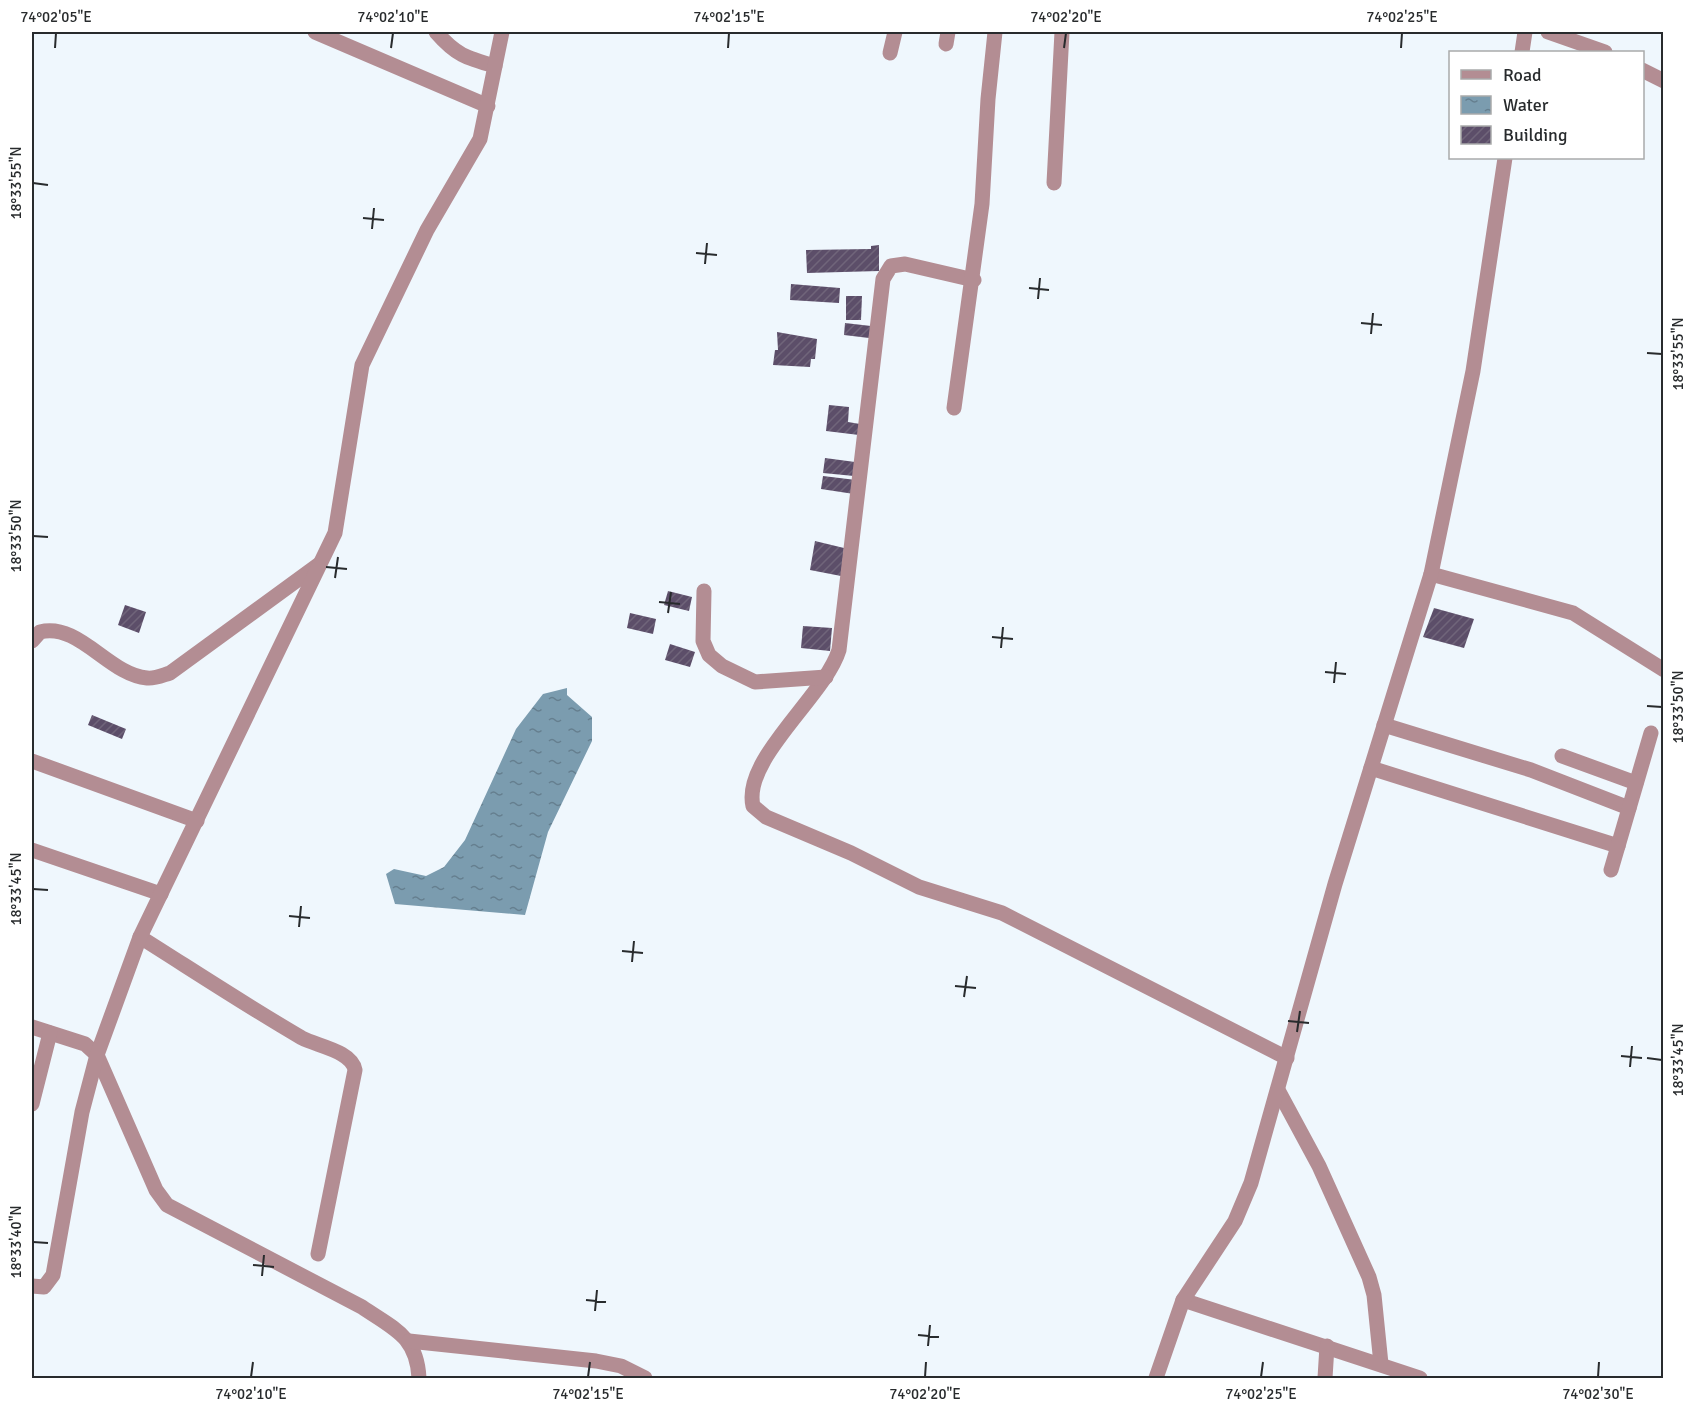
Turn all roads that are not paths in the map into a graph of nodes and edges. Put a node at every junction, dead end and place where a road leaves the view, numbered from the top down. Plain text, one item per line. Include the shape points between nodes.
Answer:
1 (315, 32) edge
2 (436, 32) edge
3 (502, 32) edge
4 (895, 32) edge
5 (995, 32) edge
6 (1062, 32) edge
7 (1525, 32) edge
8 (1548, 32) edge
9 (1522, 51) edge
10 (1602, 51) edge
11 (890, 53) dead end
12 (495, 66) junction
13 (1644, 71) edge
14 (1664, 81) edge
15 (488, 106) junction
16 (1505, 159) edge
17 (1054, 183) dead end
18 (974, 280) junction
19 (954, 408) dead end
20 (321, 563) junction
21 (1431, 574) junction
22 (704, 591) dead end
23 (32, 641) edge
24 (1664, 670) edge
25 (826, 677) junction
26 (1384, 725) junction
27 (1651, 733) dead end
28 (1562, 756) dead end
29 (32, 761) edge
30 (1371, 768) junction
31 (1636, 783) junction
32 (1629, 808) junction
33 (197, 821) junction
34 (1618, 846) junction
35 (32, 850) edge
36 (1611, 870) dead end
37 (162, 894) junction
38 (140, 937) junction
39 (32, 1027) edge
40 (50, 1033) junction
41 (97, 1055) junction
42 (1287, 1058) junction
43 (1278, 1090) junction
44 (32, 1104) edge
45 (318, 1254) dead end
46 (32, 1286) edge
47 (1183, 1300) junction
48 (409, 1341) junction
49 (1327, 1347) junction
50 (1381, 1364) junction
51 (419, 1378) edge
52 (645, 1378) edge
53 (1156, 1378) edge
54 (1325, 1378) edge
55 (1420, 1378) edge

1 - 15 street
2 - 12 street via 463,57
3 - 12 street
4 - 11 street
5 - 18 street
6 - 17 street
7 - 9 street
8 - 10 street
12 - 15 street
13 - 14 street
15 - 20 street via 480,139 427,230 362,365 338,521
16 - 21 street via 1473,371
18 - 19 street
18 - 25 street via 905,264 891,266 883,279 843,633 836,662
20 - 23 street via 170,673 154,678 124,670 58,632 40,632
20 - 33 street
21 - 24 street via 1573,613
21 - 26 street
22 - 25 street via 705,648 722,666 755,682
25 - 42 street via 776,740 752,790 757,812 919,887 1002,913
26 - 30 street
26 - 32 street via 1531,770
27 - 31 street
28 - 31 street
29 - 33 street
30 - 34 street
30 - 42 street
31 - 32 street
32 - 34 street
33 - 37 street
34 - 36 street
35 - 37 street
37 - 38 street
38 - 41 street
38 - 45 street via 304,1039 354,1064
39 - 40 street
40 - 41 street via 85,1044
40 - 44 street
41 - 46 street via 82,1112 53,1275 44,1287
41 - 48 street via 166,1205 362,1308
42 - 43 street
43 - 47 street via 1251,1183 1235,1221
43 - 50 street via 1319,1166 1369,1277
47 - 49 street
47 - 53 street
48 - 51 street via 416,1351
48 - 52 street via 596,1361 621,1366
49 - 50 street
49 - 54 street
50 - 55 street

